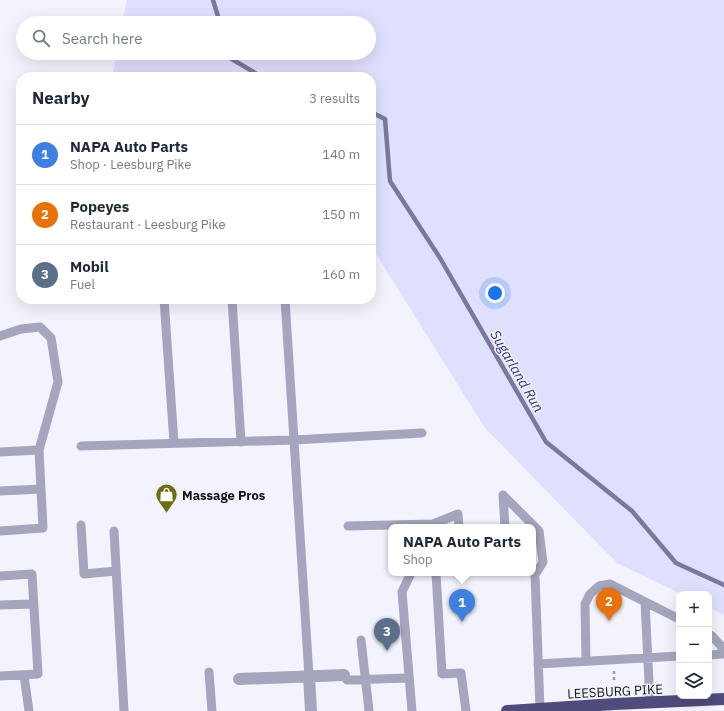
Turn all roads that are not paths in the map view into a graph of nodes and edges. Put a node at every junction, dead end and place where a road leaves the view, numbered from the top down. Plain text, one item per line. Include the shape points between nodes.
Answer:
1 (164, 304) edge
2 (232, 304) edge
3 (285, 304) edge
4 (0, 336) edge
5 (422, 433) dead end
6 (294, 440) junction
7 (241, 442) junction
8 (174, 443) junction
9 (81, 446) dead end
10 (39, 450) junction
11 (0, 452) edge
12 (41, 489) junction
13 (0, 491) edge
14 (437, 524) edge
15 (459, 524) edge
16 (505, 524) edge
17 (532, 524) edge
18 (80, 525) dead end
19 (348, 526) dead end
20 (388, 526) edge
21 (536, 528) edge
22 (0, 531) edge
23 (114, 531) dead end
24 (116, 571) junction
25 (536, 573) edge
26 (0, 576) edge
27 (410, 576) edge
28 (436, 576) edge
29 (535, 576) edge
30 (645, 602) junction
31 (33, 604) junction
32 (0, 605) edge
33 (676, 618) edge
34 (712, 636) edge
35 (361, 640) dead end
36 (712, 655) edge
37 (676, 656) edge
38 (648, 658) junction
39 (586, 661) junction
40 (538, 664) junction
41 (209, 672) dead end
42 (24, 675) junction
43 (344, 675) joint
44 (0, 676) edge
45 (309, 676) junction
46 (409, 678) junction
47 (239, 679) dead end
48 (366, 680) junction
49 (724, 699) edge
50 (648, 707) edge
51 (540, 709) junction
52 (29, 711) edge
53 (124, 711) edge
54 (212, 711) edge
55 (311, 711) edge
56 (369, 711) edge
57 (412, 711) edge
58 (466, 711) edge
59 (507, 711) edge

1 - 8 lane
2 - 7 lane
3 - 6 lane
4 - 10 lane via 21,329 40,327 51,338 58,382
5 - 6 lane
6 - 7 lane
6 - 45 lane
7 - 8 lane
8 - 9 lane
10 - 11 lane
10 - 12 lane
12 - 13 lane
12 - 22 lane via 43,528
14 - 15 lane via 458,514
16 - 17 lane via 503,495
18 - 24 lane via 84,574
19 - 20 lane
21 - 25 lane via 539,531 543,562
23 - 24 lane
24 - 53 lane
26 - 31 lane via 32,574
27 - 46 lane via 402,592
28 - 58 lane via 442,674 461,673
29 - 40 lane
30 - 33 lane
30 - 38 lane
30 - 39 lane via 610,584 599,586 590,594 585,604
31 - 32 lane
31 - 42 lane via 38,674
34 - 36 lane via 722,647 722,654
35 - 48 lane
37 - 38 lane
38 - 39 lane
38 - 50 lane
39 - 40 lane
40 - 51 lane
41 - 54 lane
42 - 44 lane
42 - 52 lane
43 - 45 street
43 - 48 lane via 347,680
45 - 47 street
45 - 55 street
46 - 48 lane
46 - 57 lane
48 - 56 lane
49 - 50 highway, LEESBURG PIKE
50 - 51 highway, LEESBURG PIKE
51 - 59 highway, LEESBURG PIKE

